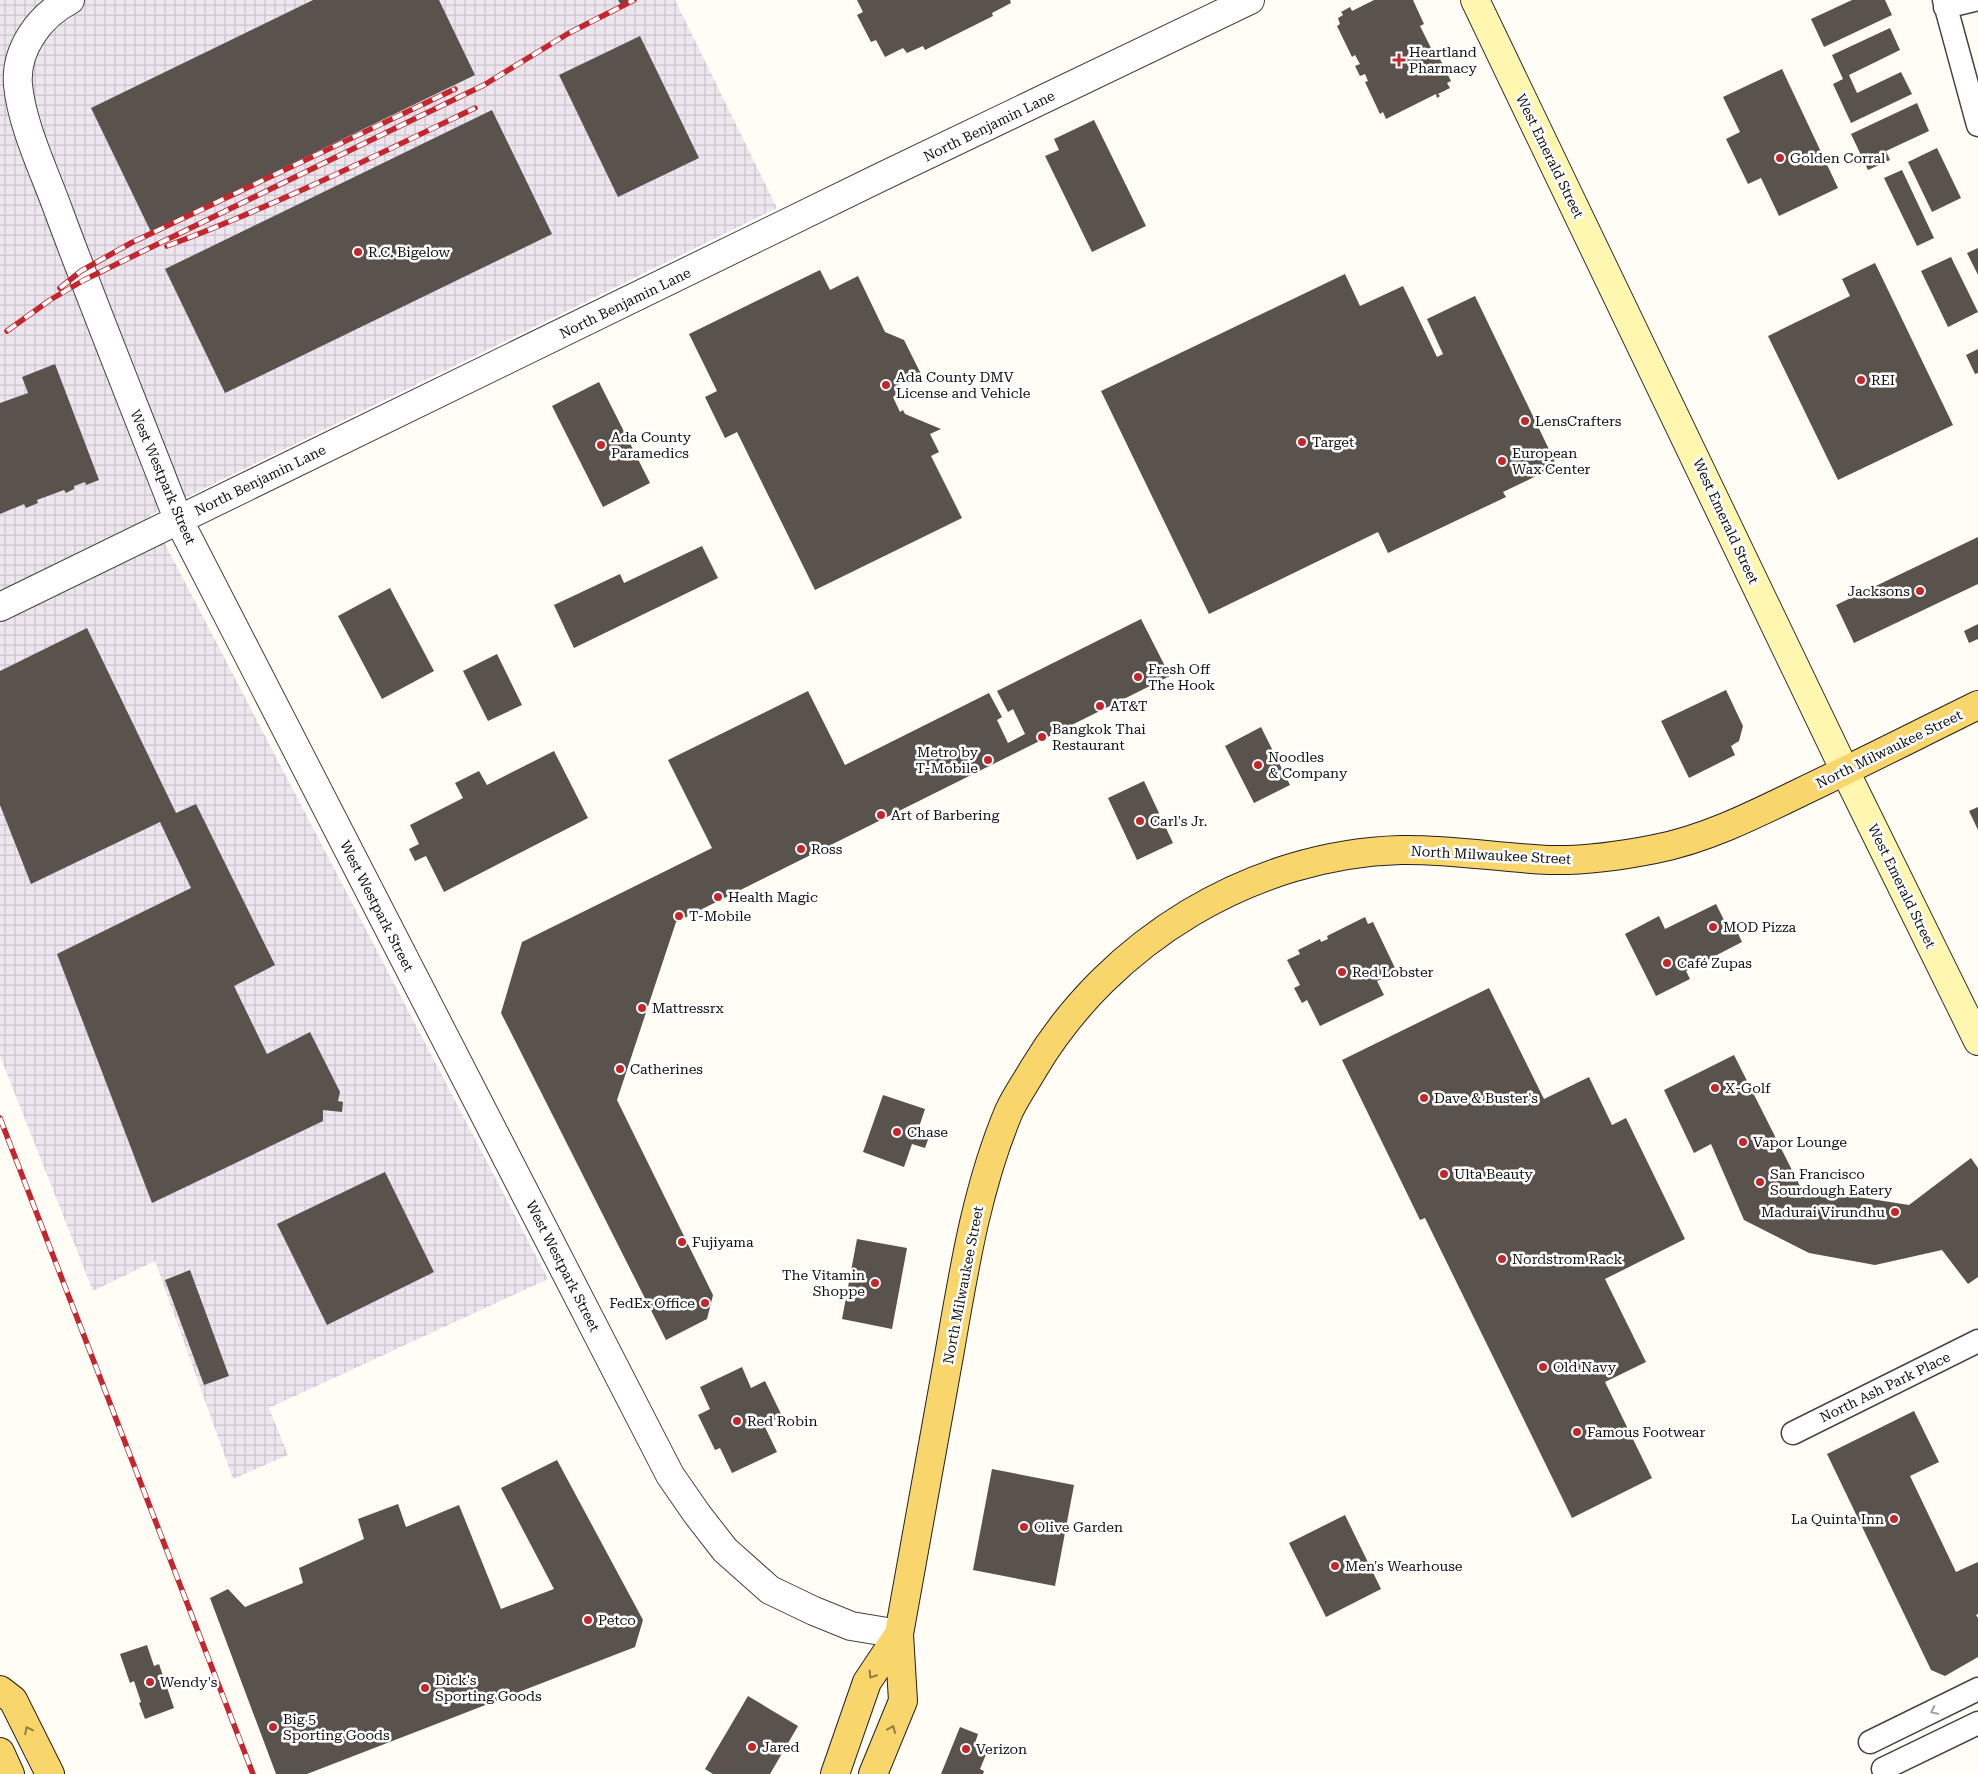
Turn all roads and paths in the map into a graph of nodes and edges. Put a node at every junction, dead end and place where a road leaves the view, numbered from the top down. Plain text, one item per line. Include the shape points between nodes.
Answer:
1 (70, 0) edge
2 (1250, 0) edge
3 (1475, 0) edge
4 (1974, 0) edge
5 (1945, 4) edge
6 (1978, 125) edge
7 (178, 519) junction
8 (0, 607) edge
9 (1978, 705) edge
10 (1845, 770) junction
11 (1978, 1041) edge
12 (1978, 1341) edge
13 (1793, 1433) dead end
14 (898, 1634) junction
15 (1978, 1689) edge
16 (0, 1690) edge
17 (1978, 1723) edge
18 (1870, 1742) dead end
19 (0, 1752) edge
20 (1883, 1770) dead end
21 (10, 1774) edge
22 (50, 1774) edge
23 (835, 1774) edge
24 (873, 1774) edge

1 - 7 street, West Westpark Street via 38,25 21,54 18,84 25,121
2 - 7 street, North Benjamin Lane
3 - 10 main road, West Emerald Street
4 - 5 street
5 - 6 street
7 - 8 street, North Benjamin Lane
7 - 14 street, West Westpark Street via 670,1475 725,1550 770,1590 851,1626
9 - 10 main road, North Milwaukee Street
10 - 11 main road, West Emerald Street
10 - 14 main road, North Milwaukee Street via 1717,831 1656,849 1594,859 1551,860 1441,850 1397,850 1308,864 1259,879 1213,900 1171,924 1133,953 1065,1022 1010,1107 971,1230
12 - 13 street, North Ash Park Place
14 -> 23 main road, North Milwaukee Street via 867,1682
24 -> 14 main road, North Milwaukee Street via 903,1700
15 -> 18 street
22 -> 16 main road via 13,1700
17 - 20 street
19 - 21 main road

